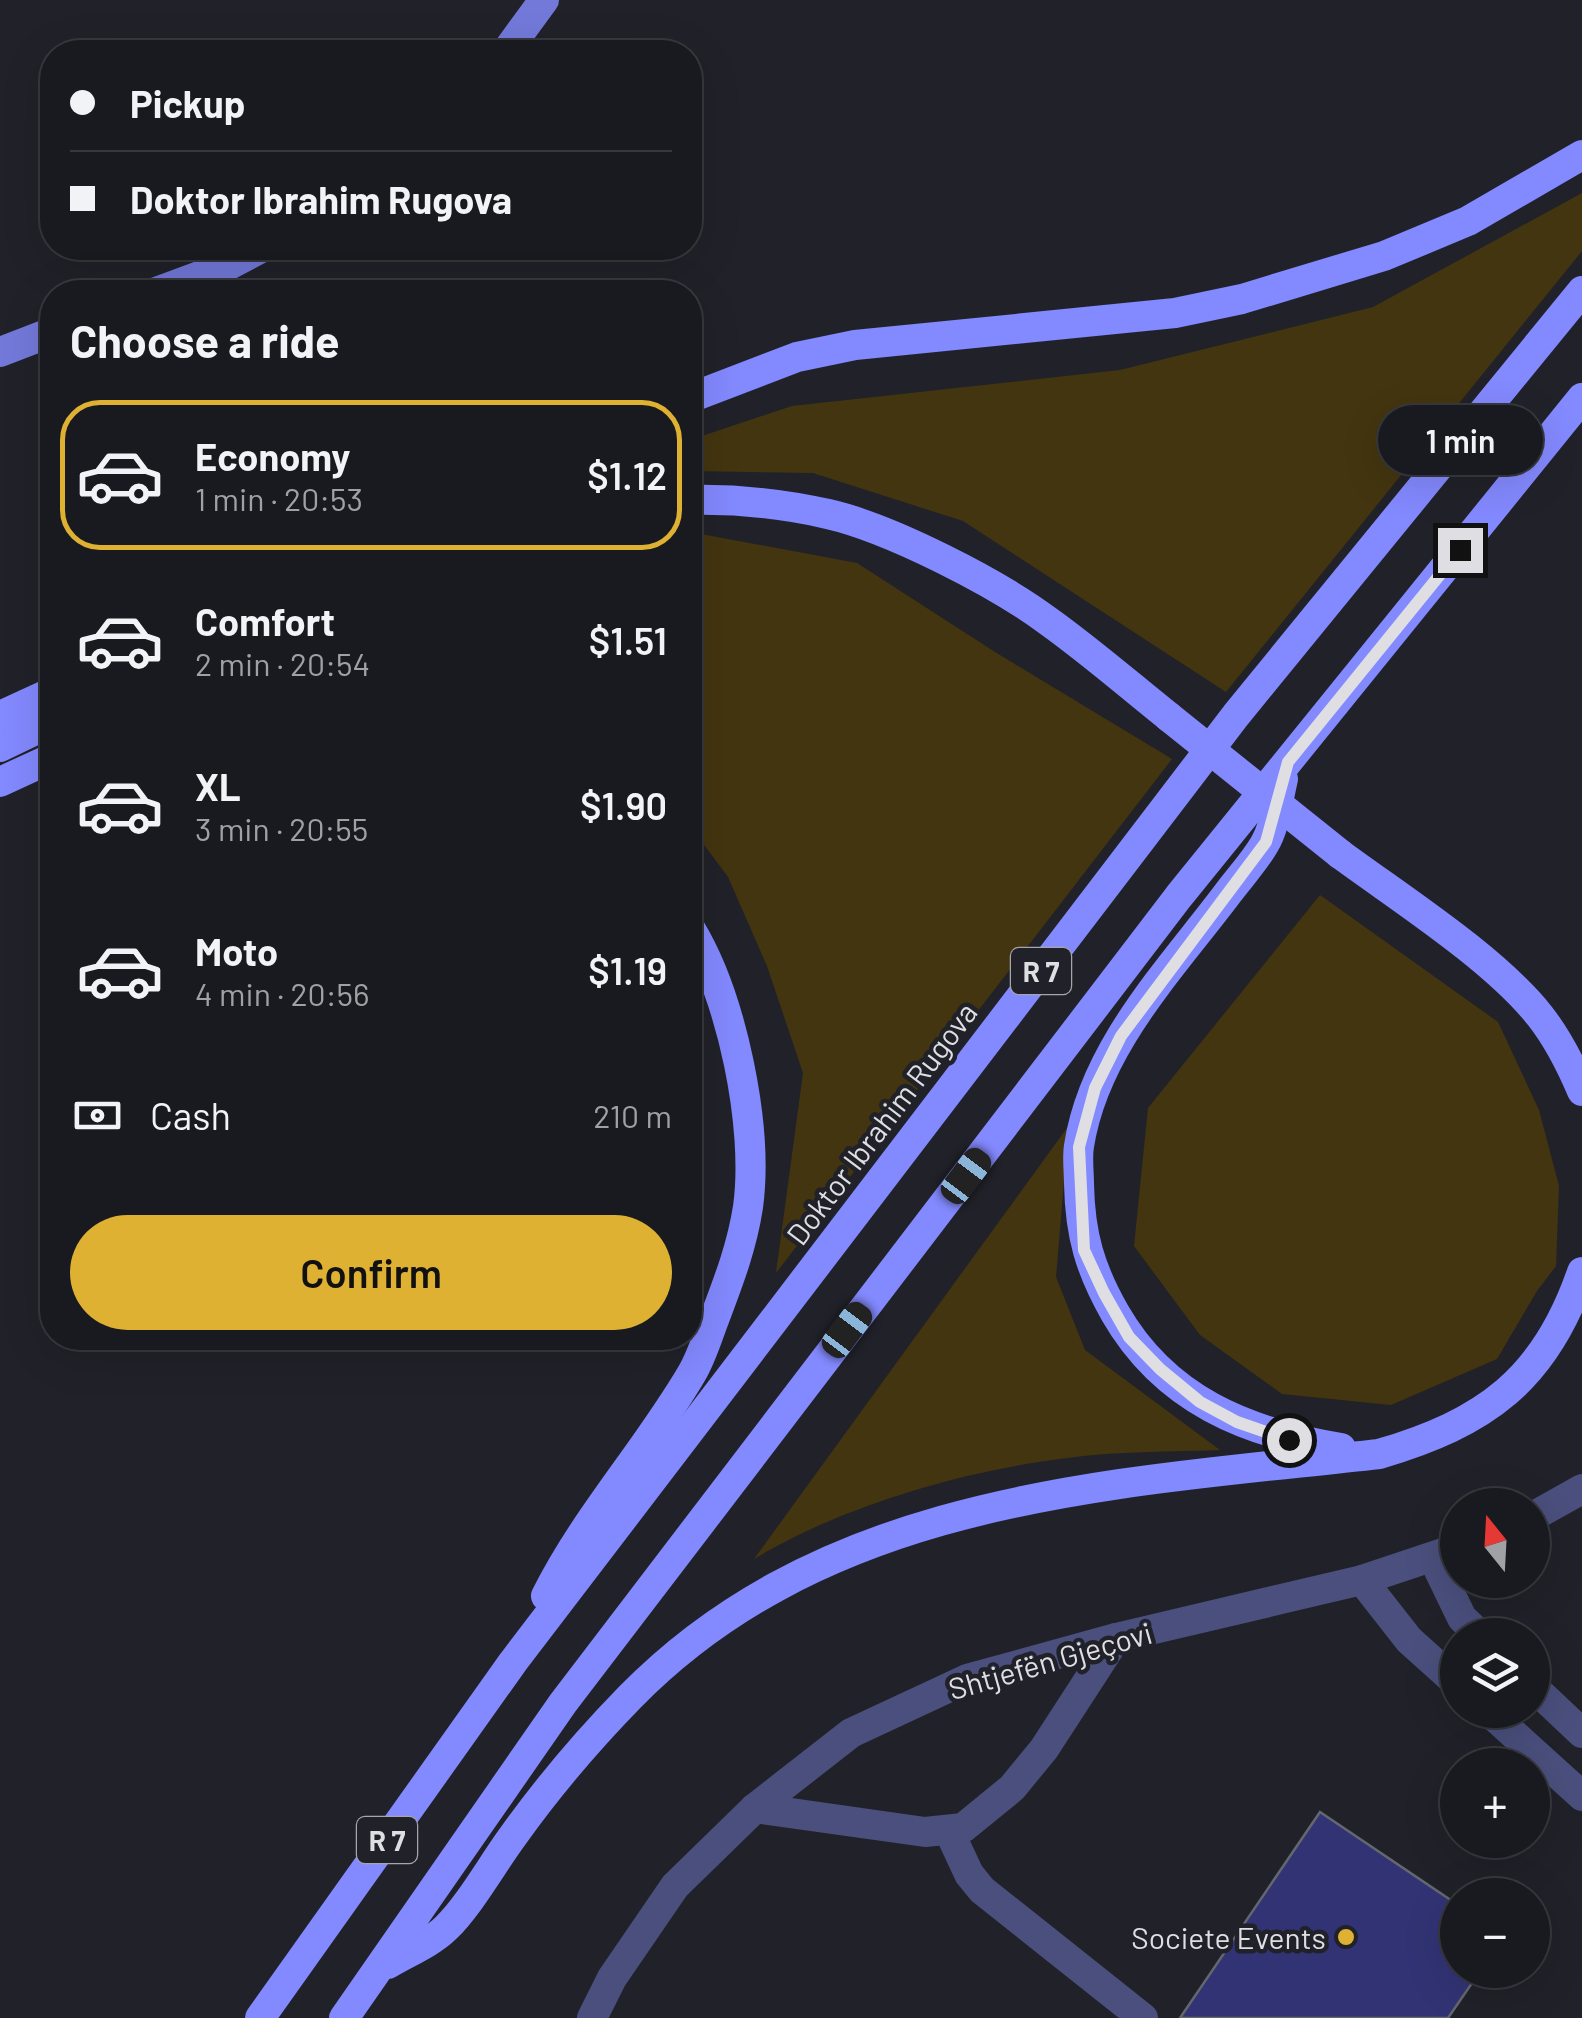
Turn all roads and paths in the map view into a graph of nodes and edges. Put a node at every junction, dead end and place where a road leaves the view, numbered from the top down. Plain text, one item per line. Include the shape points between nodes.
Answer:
1 (544, 0) edge
2 (515, 40) edge
3 (1582, 154) edge
4 (238, 260) edge
5 (188, 280) edge
6 (1582, 291) edge
7 (40, 337) edge
8 (0, 352) edge
9 (702, 394) edge
10 (1582, 398) edge
11 (702, 500) edge
12 (40, 698) edge
13 (0, 716) edge
14 (40, 728) edge
15 (0, 747) edge
16 (1288, 762) junction
17 (40, 764) edge
18 (0, 782) edge
19 (702, 954) edge
20 (1582, 1091) edge
21 (1582, 1272) edge
22 (1379, 1454) junction
23 (1582, 1489) edge
24 (1550, 1507) edge
25 (1440, 1555) edge
26 (1362, 1580) junction
27 (1116, 1638) junction
28 (513, 1662) junction
29 (1440, 1668) edge
30 (1550, 1703) edge
31 (1506, 1728) edge
32 (1582, 1733) edge
33 (1582, 1796) edge
34 (755, 1808) junction
35 (949, 1831) junction
36 (376, 1971) junction
37 (260, 2018) edge
38 (344, 2018) edge
39 (592, 2018) edge
40 (1143, 2018) edge

1 - 2 main road
3 - 9 highway via 1468,221 1384,256 1242,299 1175,313 855,345 797,358
4 - 5 main road
6 - 28 highway, Doktor Ibrahim Rugova / R 7 via 1236,715
7 - 8 main road
10 - 16 highway, R 7
11 - 20 highway, bridge via 830,514 904,542 1047,620 1501,976 1540,1015
12 - 13 highway
14 - 15 highway
16 - 22 highway via 1266,842 1121,1036 1095,1088 1079,1147 1084,1250 1129,1337 1200,1402 1289,1440
16 - 36 highway, R 7 via 563,1702
17 - 18 highway
19 - 28 highway via 720,992 746,1100 748,1204 739,1254 694,1371 566,1558
21 - 22 highway via 1538,1362 1496,1401 1455,1427
22 - 36 highway via 1072,1491 939,1520 816,1564 709,1628 631,1696 544,1794 445,1930
23 - 24 street
25 - 26 street, Shtjefën Gjeçovi
26 - 27 street, Shtjefën Gjeçovi
26 - 29 street
27 - 34 street, Shtjefën Gjeçovi via 968,1679 851,1733
27 - 35 street via 1012,1788 975,1821
28 - 37 highway, Doktor Ibrahim Rugova / R 7
30 - 32 street
31 - 33 street
34 - 35 street
34 - 39 street, Shtjefën Gjeçovi via 674,1886
35 - 40 street via 982,1890
36 - 38 highway, R 7

